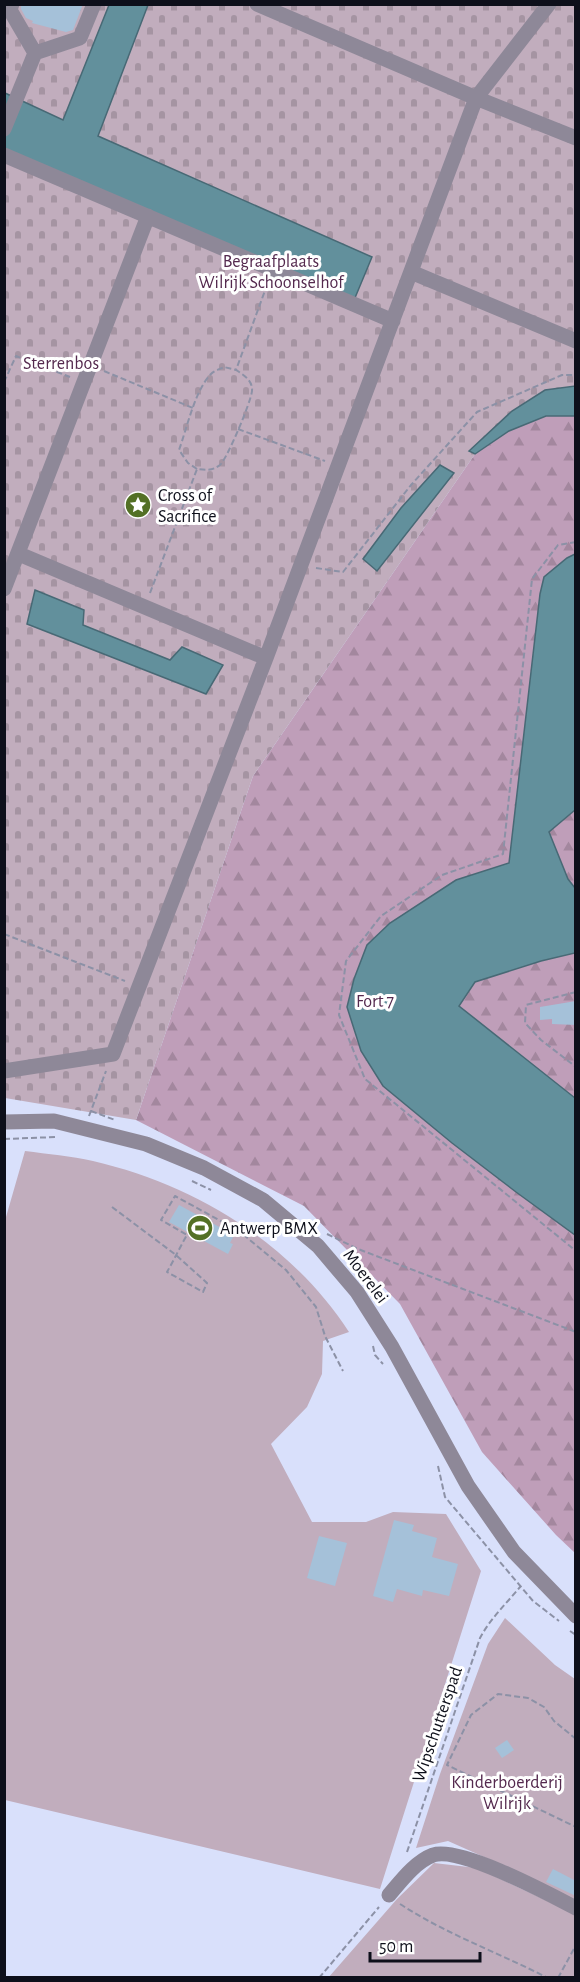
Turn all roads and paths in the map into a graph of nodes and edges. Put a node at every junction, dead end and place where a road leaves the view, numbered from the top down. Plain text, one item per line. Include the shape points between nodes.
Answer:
1 (12, 4) edge
2 (94, 4) edge
3 (257, 4) edge
4 (549, 4) edge
5 (35, 53) junction
6 (476, 99) junction
7 (4, 129) edge
8 (576, 138) edge
9 (4, 155) edge
10 (148, 216) junction
11 (411, 272) junction
12 (268, 281) dead end
13 (393, 321) junction
14 (576, 341) edge
15 (91, 366) junction
16 (236, 370) junction
17 (576, 375) edge
18 (4, 382) edge
19 (84, 382) junction
20 (193, 408) junction
21 (238, 429) junction
22 (338, 466) junction
23 (197, 469) junction
24 (576, 542) edge
25 (19, 554) junction
26 (301, 565) junction
27 (4, 590) edge
28 (145, 607) junction
29 (266, 658) junction
30 (4, 934) edge
31 (139, 986) junction
32 (576, 992) edge
33 (113, 1054) junction
34 (576, 1067) edge
35 (4, 1071) edge
36 (4, 1122) edge
37 (85, 1129) junction
38 (56, 1137) dead end
39 (4, 1139) edge
40 (191, 1180) dead end
41 (211, 1190) dead end
42 (112, 1207) dead end
43 (358, 1249) dead end
44 (576, 1251) edge
45 (176, 1255) junction
46 (576, 1332) edge
47 (371, 1337) dead end
48 (389, 1370) dead end
49 (343, 1371) dead end
50 (438, 1463) dead end
51 (521, 1586) junction
52 (559, 1621) dead end
53 (571, 1622) edge
54 (576, 1635) edge
55 (576, 1739) edge
56 (576, 1827) edge
57 (401, 1881) junction
58 (394, 1899) junction
59 (576, 1908) edge
60 (576, 1945) edge
61 (319, 1977) edge
62 (548, 1977) edge
63 (558, 1977) edge

1 - 5 street via 10,10
2 - 5 street via 80,38
3 - 6 street
4 - 6 street
5 - 7 street
6 - 8 street
6 - 11 street
9 - 10 street
10 - 13 street
10 - 15 street
11 - 13 street
11 - 14 street
12 - 16 path
13 - 22 street
15 - 19 street
15 - 20 path
16 - 20 path via 224,367 212,373
16 - 21 path via 246,377 252,391
17 - 26 path via 562,375 477,412 411,485 343,573
18 - 19 path via 16,356
19 - 25 street
20 - 23 path via 179,450 188,464
21 - 22 path
21 - 23 path via 222,464 212,470
22 - 26 street
23 - 28 path
24 - 44 path via 558,545 532,579 503,855 442,875 381,916 346,961 339,1015 365,1079
25 - 27 street
25 - 28 street
26 - 29 street
28 - 29 street
29 - 31 street
30 - 31 path
31 - 33 street
32 - 34 path via 526,1005 525,1023
33 - 35 street
33 - 37 path
36 - 37 street, Moerelei via 54,1121
37 - 53 street, Moerelei via 146,1144 204,1168 263,1200 318,1246 357,1292 387,1338 468,1486 514,1552
38 - 39 path
40 - 41 path
42 - 45 path
43 - 46 path
45 - 45 path via 167,1272 203,1292 207,1283
45 - 49 path via 187,1235 161,1220 174,1196 238,1231 286,1270 315,1307
47 - 48 path via 375,1355
50 - 51 path via 445,1497
51 - 52 path
51 - 57 path, Wipschutterspad via 480,1638 401,1869
53 - 54 path
55 - 56 path via 544,1707 528,1698 498,1694 471,1715 447,1765
57 - 58 street
57 - 59 street via 435,1854 456,1855
58 - 61 path
58 - 62 path via 425,1921
60 - 63 path

